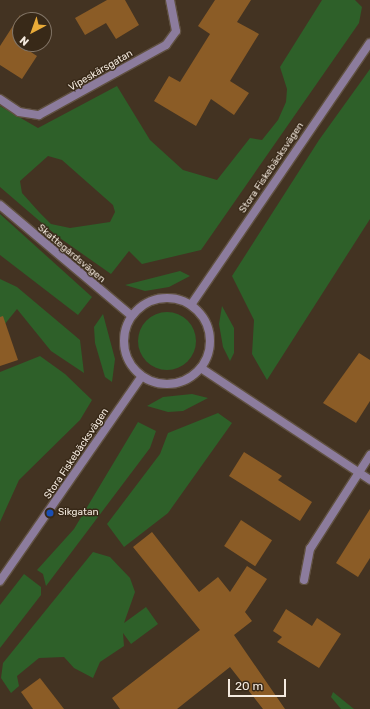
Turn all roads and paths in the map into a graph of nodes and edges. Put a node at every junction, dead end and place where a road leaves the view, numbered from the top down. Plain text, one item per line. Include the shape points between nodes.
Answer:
1 (170, 0) edge
2 (370, 43) edge
3 (0, 99) edge
4 (0, 205) edge
5 (191, 305) junction
6 (132, 316) junction
7 (201, 368) junction
8 (142, 376) junction
9 (370, 455) edge
10 (359, 472) junction
11 (370, 480) edge
12 (304, 580) dead end
13 (0, 581) edge

1 - 3 street, Vipeskärsgatan via 176,31 166,45 39,115 20,112
2 - 5 street, Stora Fiskebäcksvägen
4 - 6 street, Skattegårdsvägen
5 - 6 street via 170,298 156,299
5 - 7 street via 209,330 210,350
6 - 8 street via 124,344 131,366
7 - 8 street via 189,379 173,384 157,383
7 - 10 street
8 - 13 street, Stora Fiskebäcksvägen
9 - 10 street
10 - 11 street
10 - 12 street via 310,549

